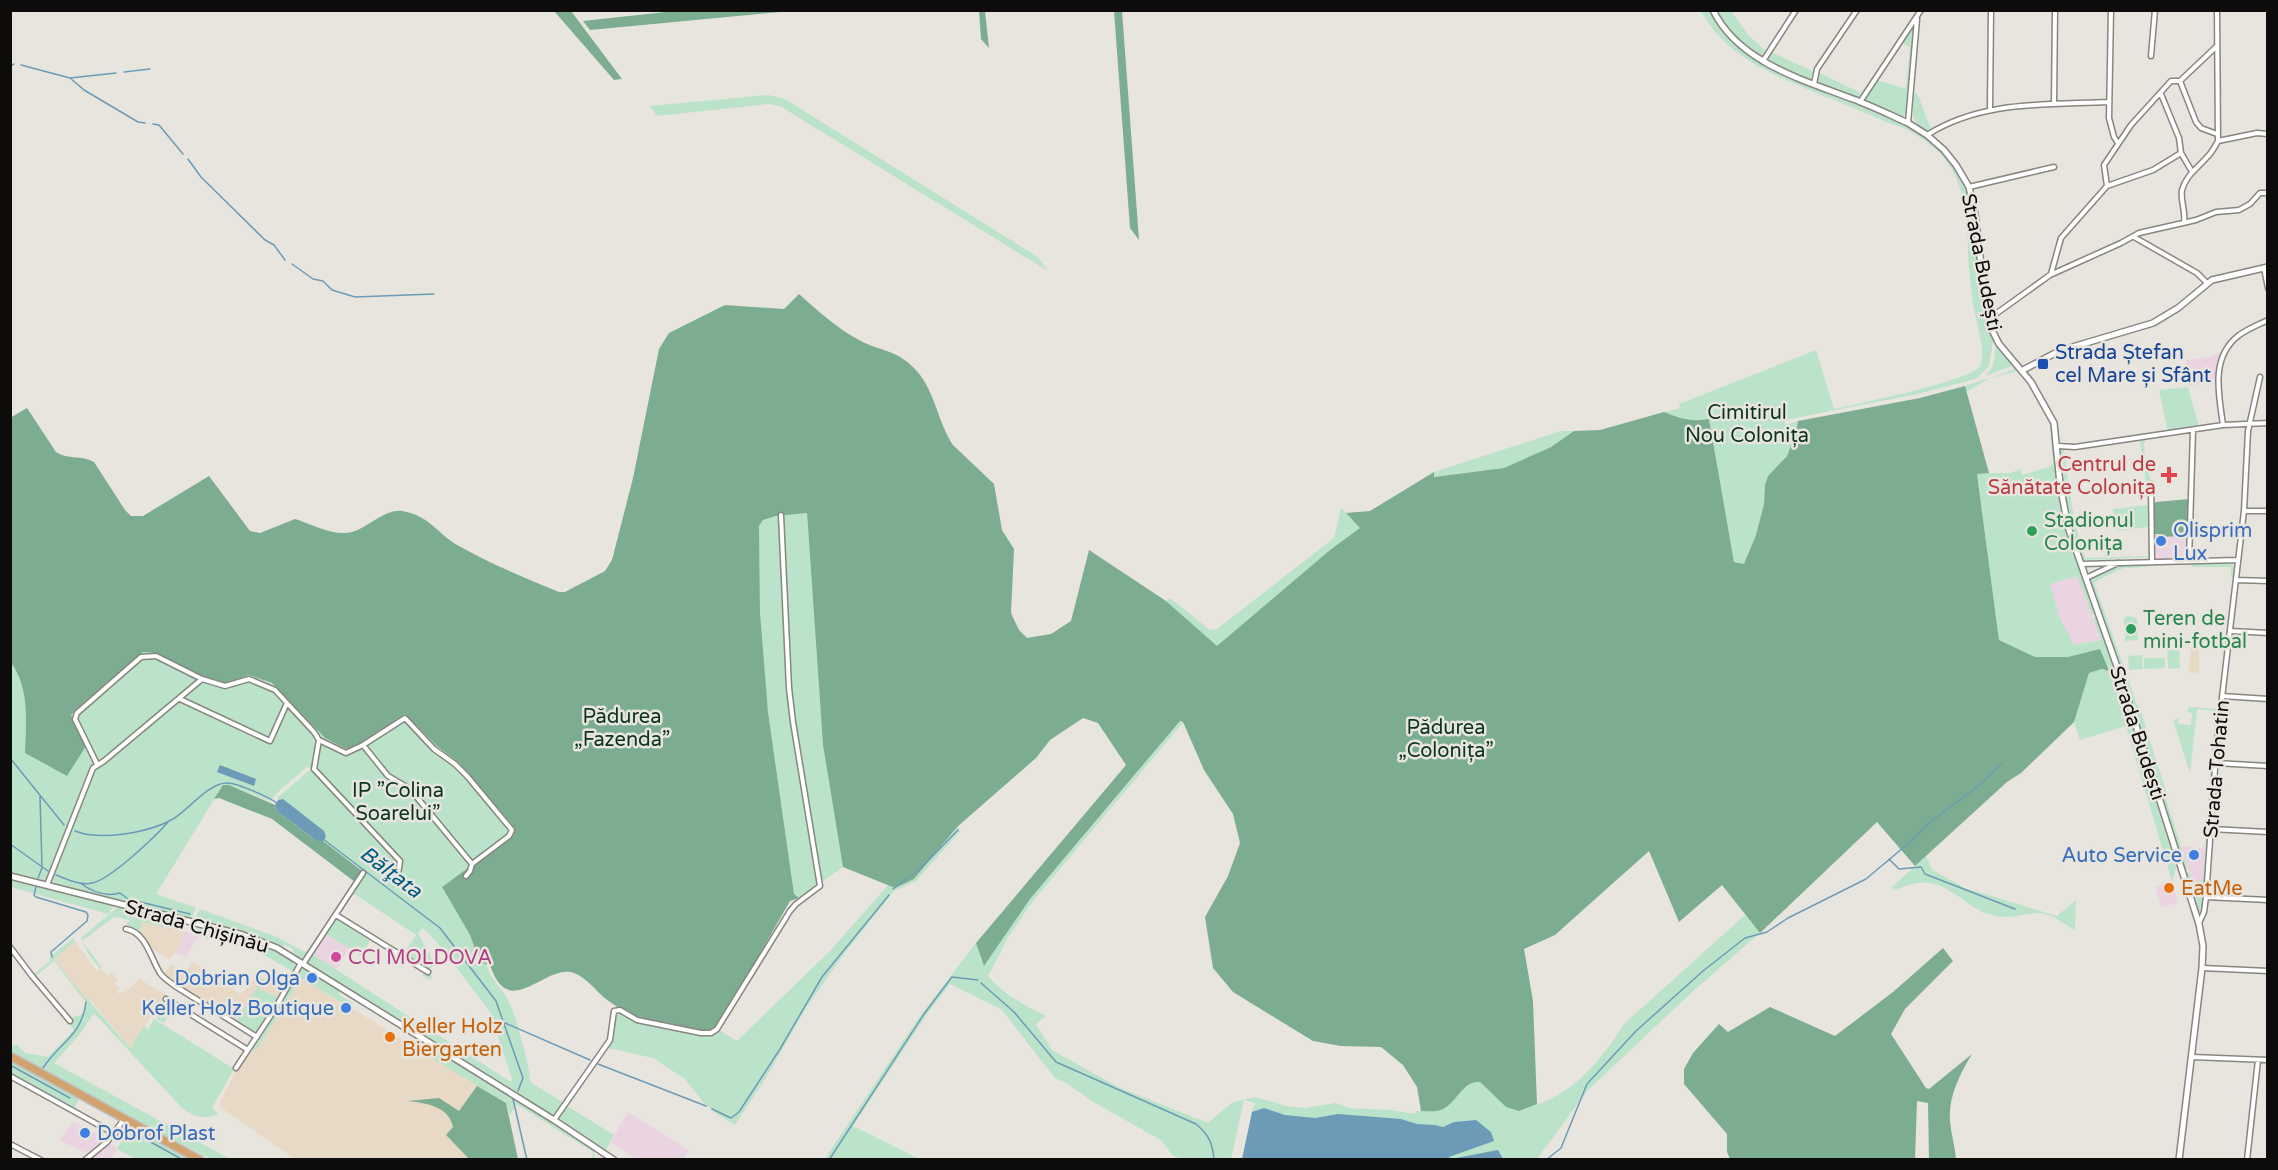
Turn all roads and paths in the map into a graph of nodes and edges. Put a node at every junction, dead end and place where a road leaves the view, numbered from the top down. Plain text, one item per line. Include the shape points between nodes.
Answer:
1 (1713, 10) edge
2 (1796, 10) edge
3 (1857, 10) edge
4 (1921, 10) edge
5 (1990, 10) edge
6 (2055, 10) edge
7 (2111, 10) edge
8 (2155, 10) edge
9 (2217, 10) edge
10 (1917, 18) junction
11 (2217, 46) junction
12 (2151, 56) dead end
13 (1763, 61) junction
14 (2180, 81) junction
15 (1814, 84) junction
16 (2160, 93) junction
17 (1860, 102) junction
18 (2109, 102) junction
19 (2054, 104) junction
20 (1990, 108) junction
21 (1908, 123) junction
22 (2217, 134) junction
23 (2268, 134) edge
24 (1927, 135) junction
25 (2218, 141) junction
26 (2118, 143) junction
27 (2181, 153) junction
28 (2054, 167) dead end
29 (2191, 170) junction
30 (2108, 186) junction
31 (1969, 187) junction
32 (2268, 193) edge
33 (2184, 222) junction
34 (2134, 237) junction
35 (2266, 267) edge
36 (2050, 275) junction
37 (2207, 283) junction
38 (2268, 288) edge
39 (1989, 318) junction
40 (2268, 320) edge
41 (2023, 370) junction
42 (2260, 377) dead end
43 (2268, 423) edge
44 (2250, 424) junction
45 (2223, 425) junction
46 (2193, 430) junction
47 (2058, 446) junction
48 (2151, 484) dead end
49 (2244, 511) junction
50 (2268, 511) edge
51 (781, 515) dead end
52 (2238, 560) junction
53 (2152, 561) junction
54 (2189, 561) junction
55 (2121, 562) junction
56 (2080, 564) junction
57 (2086, 578) junction
58 (2237, 580) junction
59 (2268, 580) edge
60 (2230, 631) junction
61 (2268, 633) edge
62 (202, 679) junction
63 (2222, 696) junction
64 (180, 699) junction
65 (2268, 699) edge
66 (287, 703) junction
67 (319, 740) junction
68 (363, 745) junction
69 (2216, 763) junction
70 (97, 764) junction
71 (2268, 766) edge
72 (2211, 829) junction
73 (2268, 832) edge
74 (472, 864) junction
75 (363, 873) dead end
76 (398, 874) dead end
77 (10, 876) edge
78 (466, 876) dead end
79 (47, 885) junction
80 (2206, 897) junction
81 (2268, 900) edge
82 (336, 915) junction
83 (2199, 924) junction
84 (126, 929) dead end
85 (10, 947) edge
86 (302, 963) junction
87 (2202, 968) junction
88 (2268, 971) edge
89 (428, 972) dead end
90 (166, 999) dead end
91 (70, 1021) dead end
92 (257, 1037) junction
93 (248, 1050) junction
94 (10, 1056) edge
95 (2192, 1057) junction
96 (2258, 1060) junction
97 (2268, 1060) edge
98 (236, 1068) dead end
99 (10, 1076) edge
100 (125, 1118) junction
101 (555, 1120) junction
102 (115, 1134) junction
103 (10, 1144) edge
104 (41, 1160) edge
105 (85, 1160) edge
106 (200, 1160) edge
107 (614, 1160) edge
108 (2179, 1160) edge
109 (2247, 1160) edge

1 - 13 street, Strada Budești via 1720,24
2 - 13 street
3 - 15 street via 1816,69
4 - 10 street
5 - 20 street
6 - 19 street
7 - 18 street
8 - 12 street
9 - 11 street
10 - 17 street
10 - 21 street
11 - 14 street
11 - 22 street
13 - 15 street, Strada Budești
14 - 16 street via 2171,81
14 - 22 street via 2196,122
15 - 17 street, Strada Budești
16 - 26 street
16 - 27 street via 2179,138
17 - 21 street, Strada Budești
18 - 19 street
18 - 26 street via 2111,127
19 - 20 street
20 - 24 street via 1944,124
21 - 24 street, Strada Budești
22 - 25 street
23 - 25 street
24 - 31 street, Strada Budești via 1956,165
25 - 29 street
26 - 30 street via 2104,165
27 - 29 street
27 - 30 street via 2153,170
28 - 31 street
29 - 33 street via 2181,192
30 - 36 street via 2061,238
31 - 39 street, Strada Budești
32 - 33 street via 2260,193 2239,210
33 - 34 street via 2145,230
34 - 36 street
34 - 37 street via 2197,273
35 - 37 street
35 - 38 street
36 - 39 street
37 - 41 street via 2153,323 2059,351
39 - 41 street, Strada Budești via 1999,344
40 - 45 street via 2239,335 2225,350 2217,381
41 - 47 street, Strada Budești via 2051,414
42 - 44 street, Strada Tohatin
43 - 44 street
44 - 45 street
44 - 49 street, Strada Tohatin
45 - 46 street
46 - 47 street
46 - 54 street
47 - 56 street, Strada Budești via 2065,515
48 - 53 street
49 - 50 street
49 - 52 street, Strada Tohatin
51 - 101 street via 789,688 820,886 790,911 711,1033 637,1020 620,1010 614,1011 610,1040
52 - 54 street
52 - 58 street, Strada Tohatin
53 - 54 street
53 - 55 street
55 - 56 street
55 - 57 street
56 - 57 street, Strada Budești
57 - 83 street, Strada Budești
58 - 59 street
58 - 60 street, Strada Tohatin
60 - 61 street
60 - 63 street, Strada Tohatin
62 - 64 street
62 - 66 street via 225,686 249,679 275,690
62 - 70 street via 156,656 141,657 77,713 75,719
63 - 65 street
63 - 69 street, Strada Tohatin
64 - 66 street via 270,741
64 - 70 street
66 - 67 street
67 - 68 street via 346,753
67 - 76 street via 314,769 400,861
68 - 74 street via 388,776 410,789
68 - 74 street via 405,718 467,776 512,830
69 - 71 street
69 - 72 street, Strada Tohatin
70 - 79 street
72 - 73 street
72 - 80 street, Strada Tohatin
74 - 78 street
75 - 82 street
77 - 79 street, Strada Chișinău
79 - 86 street, Strada Chișinău via 243,935
80 - 81 street
80 - 83 street, Strada Tohatin
82 - 86 street
82 - 89 street
83 - 87 street, Strada Tohatin
84 - 92 street via 135,933 151,952 162,976 174,986
85 - 91 street
86 - 92 street
86 - 101 street, Strada Chișinău
87 - 88 street
87 - 95 street, Strada Tohatin
90 - 93 street
92 - 93 street
93 - 98 street
94 - 100 highway
95 - 96 street
95 - 108 street, Strada Tohatin
96 - 97 street
96 - 109 street
99 - 102 street
100 - 102 street
100 - 106 highway
101 - 107 street, Strada Chișinău
102 - 105 street
103 - 104 street

